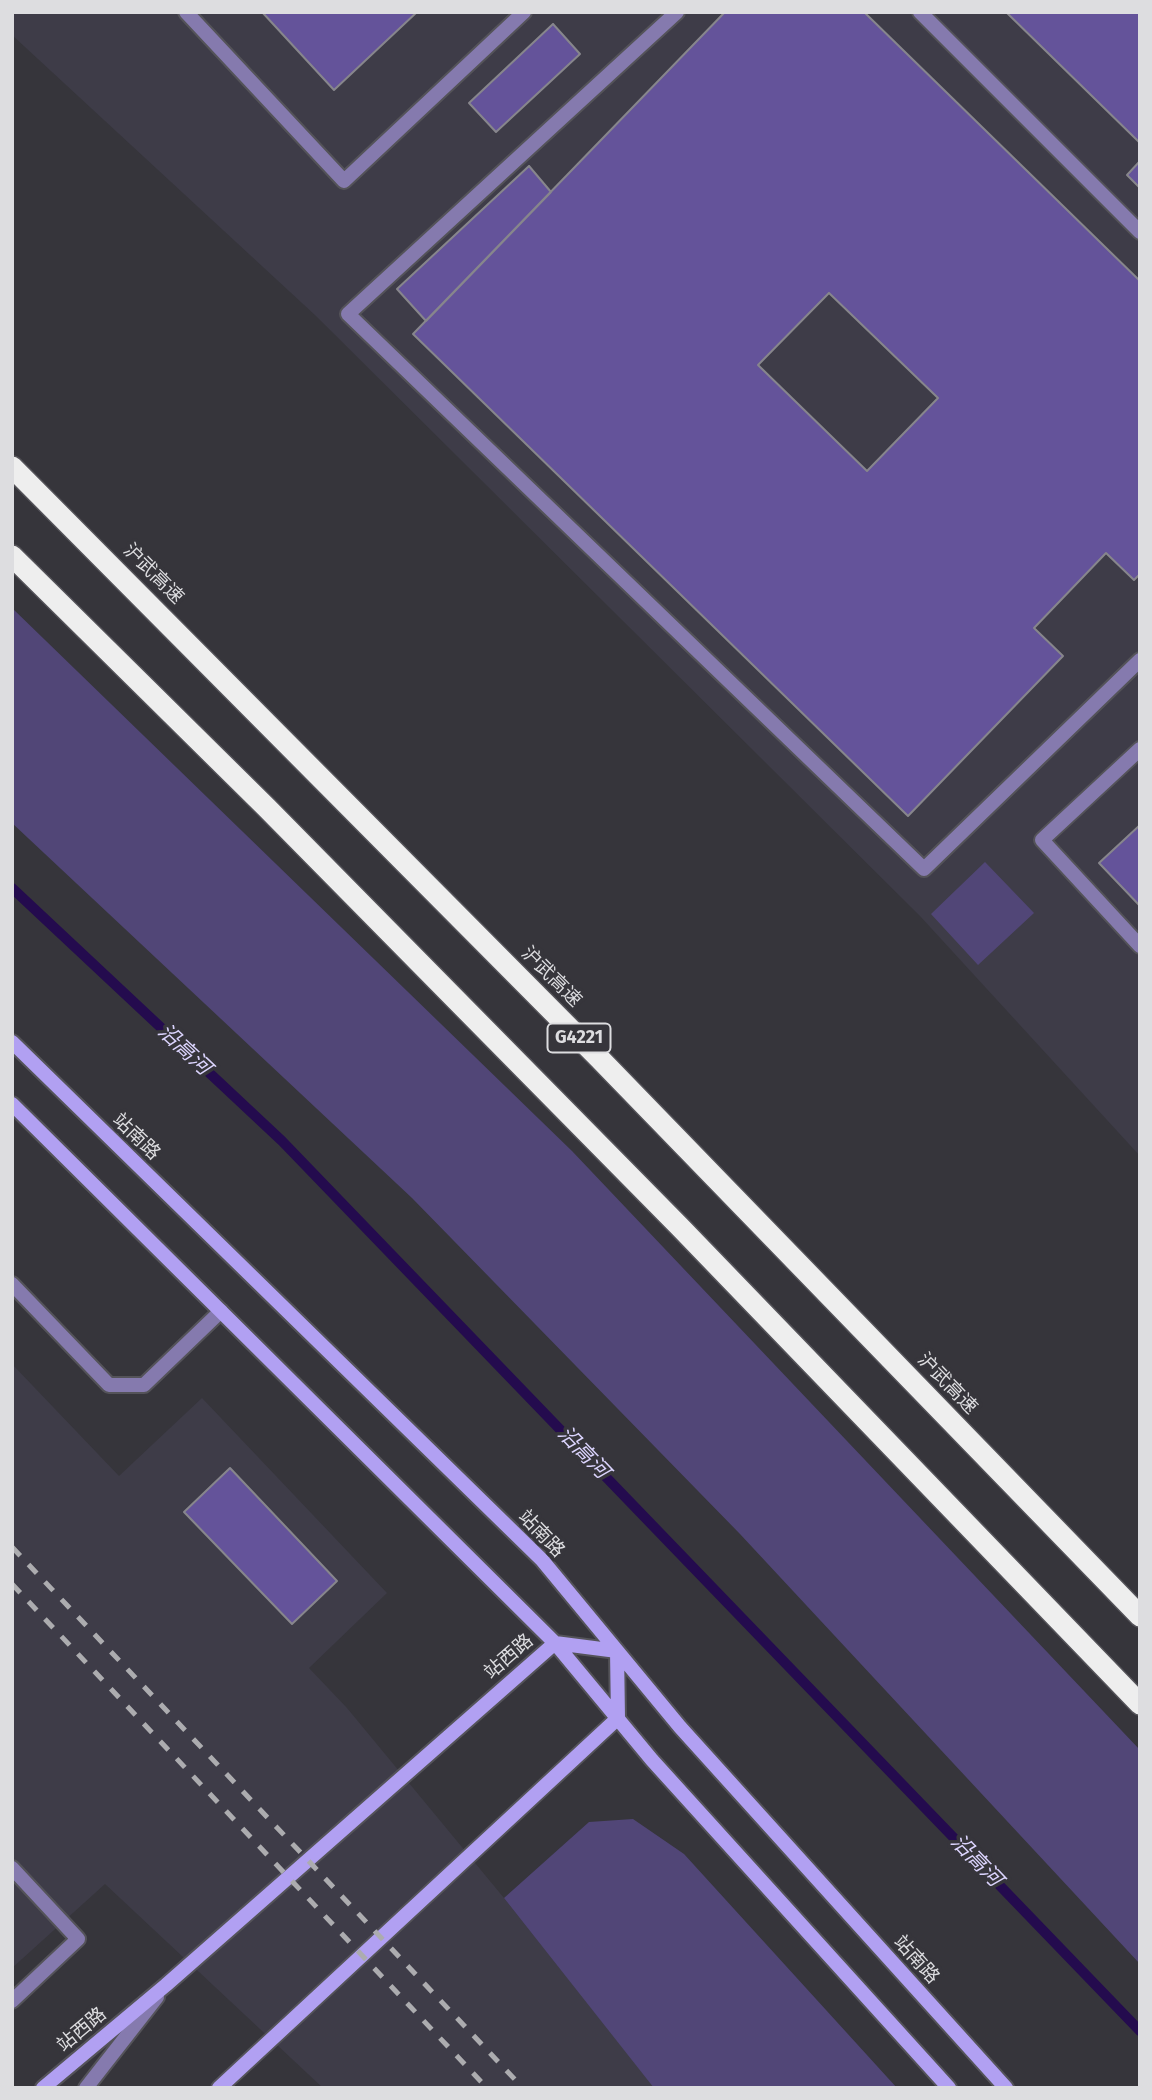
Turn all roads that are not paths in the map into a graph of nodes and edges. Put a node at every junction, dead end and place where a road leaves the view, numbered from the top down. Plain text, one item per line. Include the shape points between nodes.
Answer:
1 (186, 12) edge
2 (524, 12) edge
3 (677, 12) edge
4 (920, 12) edge
5 (1140, 232) edge
6 (12, 467) edge
7 (12, 556) edge
8 (1140, 660) edge
9 (1140, 749) edge
10 (1140, 946) edge
11 (12, 1042) edge
12 (12, 1104) edge
13 (12, 1284) edge
14 (221, 1311) junction
15 (1140, 1616) edge
16 (555, 1643) junction
17 (617, 1651) junction
18 (1140, 1704) edge
19 (618, 1718) junction
20 (12, 1868) edge
21 (166, 1985) junction
22 (12, 2001) edge
23 (43, 2088) edge
24 (86, 2088) edge
25 (219, 2088) edge
26 (949, 2088) edge
27 (1006, 2088) edge

1 - 2 lane via 344,181
3 - 8 lane via 348,314 924,869
4 - 5 lane
6 - 15 highway, 沪武高速 / G4221 via 599,1058
7 - 18 highway, G4221 via 671,1218
9 - 10 lane via 1042,840
11 - 17 street, 站南路 via 542,1560
12 - 14 street
13 - 14 lane via 110,1385 144,1385
14 - 16 street
16 - 17 street, 站西路
16 - 19 street
16 - 21 street, 站西路
17 - 19 street
17 - 27 street, 站南路
19 - 25 street
19 - 26 street
20 - 22 lane via 78,1939
21 - 23 street, 站西路
21 - 24 lane

